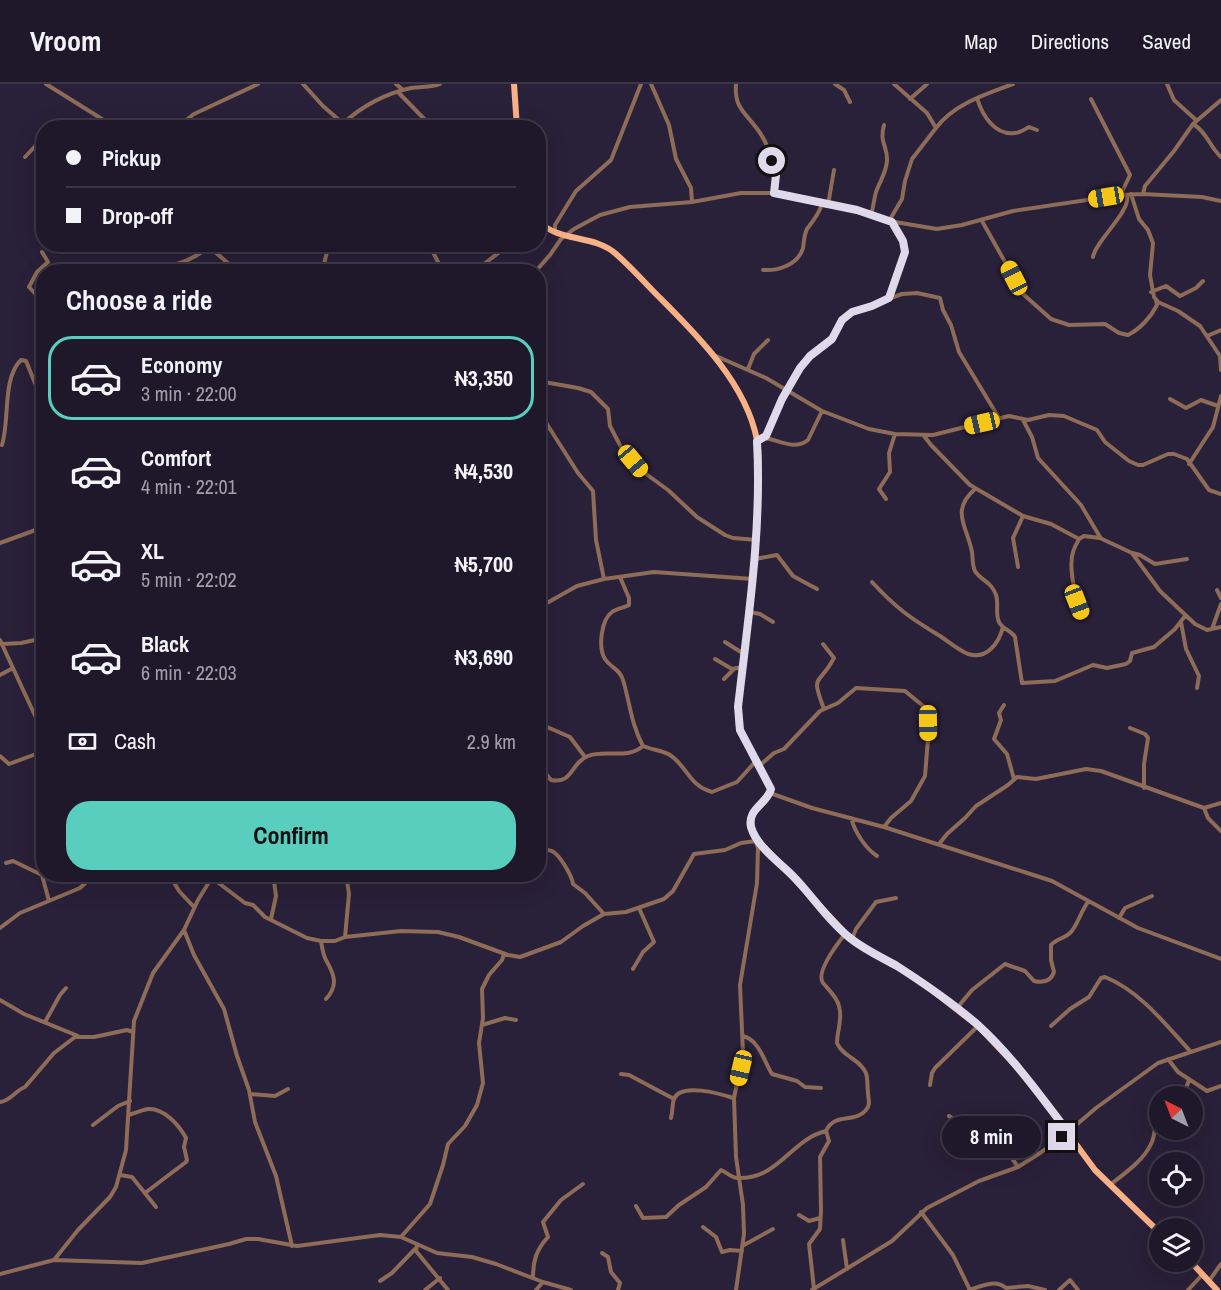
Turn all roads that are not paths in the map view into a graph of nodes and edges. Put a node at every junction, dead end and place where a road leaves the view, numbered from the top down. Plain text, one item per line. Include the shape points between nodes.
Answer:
1 (46, 84) edge
2 (258, 84) edge
3 (303, 84) edge
4 (396, 84) edge
5 (440, 84) edge
6 (514, 84) edge
7 (641, 84) edge
8 (651, 84) edge
9 (736, 84) edge
10 (835, 84) edge
11 (894, 84) edge
12 (927, 84) edge
13 (991, 84) edge
14 (1013, 84) edge
15 (1167, 84) edge
16 (401, 91) junction
17 (994, 91) junction
18 (910, 99) junction
19 (977, 99) junction
20 (1091, 99) dead end
21 (1221, 100) edge
22 (850, 102) dead end
23 (188, 119) edge
24 (102, 120) edge
25 (338, 120) edge
26 (351, 120) edge
27 (426, 120) edge
28 (516, 120) edge
29 (1195, 122) junction
30 (884, 125) dead end
31 (936, 128) junction
32 (1037, 130) dead end
33 (36, 145) edge
34 (1221, 156) edge
35 (25, 157) dead end
36 (834, 170) dead end
37 (774, 193) junction
38 (1143, 194) junction
39 (1121, 195) junction
40 (1129, 195) junction
41 (1221, 201) edge
42 (692, 202) junction
43 (825, 205) junction
44 (871, 215) junction
45 (982, 221) junction
46 (891, 222) junction
47 (546, 226) edge
48 (555, 232) junction
49 (565, 236) junction
50 (42, 252) dead end
51 (201, 252) edge
52 (215, 252) edge
53 (500, 252) edge
54 (1093, 257) dead end
55 (46, 264) edge
56 (178, 264) edge
57 (229, 264) edge
58 (484, 264) edge
59 (542, 264) edge
60 (763, 270) dead end
61 (36, 274) edge
62 (1203, 281) dead end
63 (1151, 292) junction
64 (36, 295) edge
65 (889, 298) junction
66 (1156, 300) junction
67 (1164, 304) junction
68 (1156, 309) junction
69 (1221, 330) edge
70 (1207, 336) junction
71 (768, 340) dead end
72 (712, 356) junction
73 (1220, 357) edge
74 (748, 369) junction
75 (1221, 370) edge
76 (547, 383) edge
77 (36, 386) edge
78 (787, 390) junction
79 (1221, 396) edge
80 (1170, 399) dead end
81 (1218, 406) junction
82 (822, 411) junction
83 (999, 418) junction
84 (1023, 420) junction
85 (546, 423) edge
86 (895, 434) junction
87 (924, 435) junction
88 (761, 440) junction
89 (2, 445) dead end
90 (1189, 464) junction
91 (975, 489) junction
92 (1221, 494) edge
93 (886, 498) dead end
94 (1023, 516) junction
95 (36, 529) edge
96 (1100, 538) junction
97 (1079, 539) junction
98 (757, 540) junction
99 (0, 543) edge
100 (1132, 553) junction
101 (755, 560) junction
102 (1187, 560) dead end
103 (1018, 567) dead end
104 (620, 577) junction
105 (604, 579) junction
106 (753, 579) junction
107 (872, 582) dead end
108 (817, 589) dead end
109 (1217, 591) dead end
110 (1221, 598) edge
111 (546, 603) edge
112 (1221, 604) edge
113 (749, 612) junction
114 (1082, 615) dead end
115 (1185, 616) junction
116 (773, 622) dead end
117 (1181, 622) junction
118 (1003, 627) junction
119 (1221, 627) edge
120 (1212, 629) junction
121 (36, 640) edge
122 (1, 642) edge
123 (725, 642) dead end
124 (823, 644) dead end
125 (744, 654) junction
126 (715, 659) dead end
127 (13, 668) junction
128 (739, 668) junction
129 (0, 675) edge
130 (724, 679) dead end
131 (1197, 688) dead end
132 (1004, 705) dead end
133 (824, 709) junction
134 (36, 718) edge
135 (546, 726) edge
136 (1130, 728) dead end
137 (643, 746) junction
138 (36, 754) edge
139 (0, 756) edge
140 (585, 757) junction
141 (758, 763) junction
142 (546, 774) edge
143 (1014, 779) junction
144 (1144, 788) junction
145 (770, 793) junction
146 (1221, 803) edge
147 (1204, 808) junction
148 (850, 817) junction
149 (884, 827) junction
150 (1221, 831) edge
151 (755, 839) junction
152 (939, 844) junction
153 (546, 850) edge
154 (877, 856) dead end
155 (6, 863) dead end
156 (36, 872) edge
157 (44, 882) edge
158 (86, 882) edge
159 (174, 882) edge
160 (209, 882) edge
161 (220, 882) edge
162 (274, 882) edge
163 (347, 882) edge
164 (1152, 896) dead end
165 (896, 898) dead end
166 (49, 901) junction
167 (1089, 902) junction
168 (194, 908) junction
169 (639, 908) junction
170 (604, 914) junction
171 (1119, 918) junction
172 (271, 919) junction
173 (0, 928) edge
174 (184, 930) junction
175 (848, 936) junction
176 (345, 937) junction
177 (321, 941) junction
178 (504, 954) junction
179 (1221, 959) edge
180 (633, 969) dead end
181 (66, 988) dead end
182 (326, 999) dead end
183 (0, 1000) edge
184 (957, 1008) junction
185 (516, 1020) dead end
186 (134, 1021) junction
187 (45, 1022) junction
188 (482, 1025) junction
189 (978, 1026) junction
190 (1051, 1026) dead end
191 (123, 1030) junction
192 (133, 1032) junction
193 (79, 1036) junction
194 (743, 1036) junction
195 (1221, 1042) edge
196 (1190, 1052) junction
197 (1168, 1059) junction
198 (621, 1074) dead end
199 (1189, 1080) junction
200 (930, 1085) dead end
201 (1187, 1086) edge
202 (1221, 1086) edge
203 (821, 1088) dead end
204 (288, 1089) dead end
205 (250, 1094) junction
206 (734, 1098) junction
207 (674, 1099) junction
208 (130, 1101) junction
209 (0, 1102) edge
210 (129, 1115) junction
211 (949, 1116) dead end
212 (670, 1118) dead end
213 (93, 1125) dead end
214 (826, 1131) junction
215 (1068, 1132) junction
216 (1152, 1140) edge
217 (1018, 1167) junction
218 (120, 1175) junction
219 (739, 1178) junction
220 (583, 1185) dead end
221 (1110, 1186) junction
222 (145, 1192) junction
223 (636, 1206) dead end
224 (156, 1207) dead end
225 (921, 1212) junction
226 (799, 1215) dead end
227 (820, 1217) junction
228 (1149, 1223) edge
229 (703, 1227) dead end
230 (774, 1229) dead end
231 (401, 1237) junction
232 (843, 1240) dead end
233 (743, 1245) junction
234 (292, 1246) junction
235 (416, 1247) junction
236 (742, 1251) junction
237 (603, 1253) dead end
238 (54, 1260) junction
239 (1221, 1264) edge
240 (847, 1269) junction
241 (0, 1274) edge
242 (1203, 1274) joint
243 (440, 1278) junction
244 (533, 1278) junction
245 (380, 1281) dead end
246 (1209, 1281) junction
247 (543, 1282) junction
248 (425, 1290) edge
249 (448, 1290) edge
250 (536, 1290) edge
251 (571, 1290) edge
252 (618, 1290) edge
253 (736, 1290) edge
254 (813, 1290) edge
255 (970, 1290) edge
256 (1045, 1290) edge
257 (1059, 1290) edge
258 (1078, 1290) edge
259 (1188, 1290) edge
260 (1217, 1290) edge

1 - 24 street
2 - 23 street
3 - 25 street
4 - 16 street
5 - 16 street
6 - 28 main road
7 - 48 street via 611,160 576,191 555,225
8 - 42 street via 669,125 676,159 691,188
9 - 37 street via 736,101 770,153 776,175
10 - 22 street via 844,90
11 - 18 street
12 - 18 street
13 - 17 street
14 - 17 street
15 - 29 street via 1174,99
16 - 26 street via 383,97
16 - 27 street
17 - 19 street
18 - 31 street
19 - 31 street via 951,112
19 - 32 street via 985,116 1000,131 1015,134 1029,127
20 - 39 street via 1130,175
21 - 29 street
29 - 34 street
29 - 38 street via 1145,186
30 - 44 street via 881,138 887,161
31 - 46 street via 912,159 902,199
33 - 35 street
36 - 43 street
37 - 42 street via 741,193
37 - 43 street
38 - 40 street
38 - 41 street
39 - 40 street
39 - 45 street via 1013,211
40 - 54 street
40 - 63 street via 1153,243
42 - 49 street via 611,212 593,218
43 - 44 street
43 - 60 street via 806,233 796,261
44 - 46 street
45 - 46 street via 937,229
45 - 68 street via 1023,294 1055,321 1069,325 1105,324 1128,335
46 - 65 street via 905,252
47 - 48 main road
48 - 49 main road
49 - 59 street
49 - 72 main road via 594,242 615,252
50 - 55 street
51 - 56 street
52 - 57 street
53 - 58 street
61 - 64 street via 29,288
62 - 63 street via 1180,296 1166,286
63 - 66 street
65 - 78 street via 846,316 832,339 800,368
65 - 83 street via 912,293 940,298 959,352
66 - 67 street
66 - 68 street
67 - 68 street
67 - 70 street via 1196,323
69 - 70 street
70 - 73 street
71 - 74 street via 754,354
72 - 74 street
72 - 88 main road via 740,396
73 - 75 street
74 - 78 street
76 - 98 street via 591,392 608,409 610,426 623,450 642,471 724,535
77 - 89 street via 26,361 21,360 12,372
78 - 82 street
78 - 88 street
79 - 81 street
80 - 81 street via 1186,408 1202,400
81 - 90 street via 1213,427
82 - 86 street via 869,429
82 - 88 street via 804,443
83 - 84 street
83 - 87 street
84 - 90 street via 1064,416 1097,430 1105,442 1138,465 1174,454 1187,459
84 - 96 street via 1038,458 1081,504
85 - 105 street via 593,491 596,540
86 - 87 street
86 - 93 street via 889,453 890,471 879,489
87 - 91 street
88 - 98 main road
90 - 92 street via 1209,490
91 - 94 street
91 - 118 street via 962,507 962,518 975,571 996,594 998,620
94 - 97 street via 1052,524
94 - 103 street via 1013,538
95 - 99 street
96 - 97 street
96 - 100 street
97 - 114 street via 1072,560
98 - 101 main road
100 - 102 street via 1155,564
100 - 115 street via 1160,591
101 - 106 main road
101 - 108 street via 777,555 793,576
104 - 105 street
104 - 106 street via 675,572
104 - 137 street via 629,605 608,617 603,629 603,653 606,661 621,672 633,725
105 - 111 street via 568,590
106 - 113 main road
107 - 118 street via 903,613 966,653 981,654 995,646
109 - 110 street
112 - 120 street
113 - 116 street
113 - 125 main road
115 - 117 street
115 - 120 street via 1200,627
117 - 118 street via 1154,647 1132,653 1126,664 1107,669 1093,665 1060,679 1024,684 1015,637
117 - 131 street via 1189,658 1199,676
119 - 120 street
121 - 122 street
122 - 127 street
123 - 125 street
124 - 133 street via 834,658 816,683
125 - 128 main road
126 - 128 street via 730,668
127 - 129 street
127 - 134 street
128 - 130 street
128 - 141 main road via 738,722
132 - 143 street via 994,739 1007,754
133 - 141 street via 784,749
133 - 149 street via 860,687 905,691 928,710 925,776 911,801
135 - 140 street via 570,736
136 - 144 street via 1148,738
137 - 140 street via 634,752
137 - 141 street via 671,756 690,779 712,792 737,782
138 - 139 street via 9,764
140 - 142 street via 561,781 551,780
141 - 145 main road via 770,784
143 - 144 street via 1094,769
143 - 152 street via 976,806
144 - 147 street
145 - 148 street
145 - 151 main road via 752,814
146 - 147 street
147 - 150 street
148 - 149 street
148 - 154 street via 866,847
149 - 152 street
151 - 169 street via 725,850 694,854 669,895
151 - 175 main road
151 - 194 street via 757,883 740,986
152 - 167 street via 1052,881
153 - 170 street via 556,854 573,884
155 - 156 street via 13,861
157 - 166 street
158 - 166 street
159 - 168 street
160 - 168 street
161 - 172 street
162 - 172 street via 276,896
163 - 176 street
164 - 171 street via 1125,908
165 - 175 street via 876,902
166 - 173 street
167 - 171 street
167 - 184 street via 1071,933 1051,945 1052,978 1034,981 1025,971 1005,964 972,990
168 - 174 street
169 - 170 street
169 - 180 street via 654,942
170 - 178 street via 550,947 520,957
171 - 179 street
172 - 177 street
174 - 186 street via 153,973
174 - 205 street via 224,1009
175 - 184 main road
175 - 214 street via 828,959 821,977 840,1009 837,1043 842,1053 865,1071 869,1103 862,1115 840,1118 828,1125
176 - 177 street
176 - 178 street via 438,932
177 - 182 street via 334,984
178 - 188 street via 483,985
181 - 187 street
183 - 187 street
184 - 189 main road
185 - 188 street via 505,1018
186 - 191 street
186 - 192 street
187 - 193 street
188 - 231 street via 479,1043 483,1083 477,1106 448,1144 430,1203
189 - 200 street via 935,1068
189 - 215 main road via 1017,1066
190 - 196 street via 1089,997 1105,977 1143,1002
191 - 192 street
191 - 193 street via 94,1037
192 - 208 street
193 - 209 street via 60,1047 24,1087
194 - 203 street via 762,1053 772,1074 805,1087
194 - 206 street
195 - 196 street
196 - 197 street
197 - 199 street
197 - 215 street via 1148,1069
198 - 207 street
199 - 201 street
199 - 202 street via 1210,1092
204 - 205 street via 275,1096
205 - 234 street via 255,1122 276,1176
206 - 207 street via 690,1090 680,1092
206 - 219 street
207 - 212 street
208 - 210 street
208 - 213 street
210 - 218 street
210 - 222 street via 157,1110 178,1126 186,1138 186,1162
211 - 217 street via 960,1123 991,1128
214 - 219 street via 805,1139 769,1170
214 - 227 street via 829,1141 820,1157
215 - 217 street
215 - 221 main road
216 - 221 street via 1147,1151
217 - 225 street via 979,1181
218 - 222 street via 132,1177
218 - 238 street via 110,1197
219 - 223 street via 721,1170 706,1187 663,1218 644,1218
219 - 233 street
220 - 244 street via 558,1203 543,1222 548,1237 534,1258
221 - 228 main road
222 - 224 street
225 - 240 street via 892,1241
225 - 255 street via 953,1255
226 - 227 street via 810,1221
227 - 254 street via 819,1232 809,1244
229 - 236 street via 716,1237 722,1252
230 - 233 street
231 - 234 street via 365,1235
231 - 235 street
232 - 240 street
233 - 236 street
234 - 238 street via 246,1239 142,1263
235 - 243 street
235 - 244 street via 472,1257
235 - 245 street
236 - 253 street
237 - 252 street via 620,1283
238 - 241 street
239 - 246 street
240 - 254 street
242 - 246 main road
242 - 259 street
243 - 248 street
243 - 249 street
244 - 247 street
246 - 260 main road
247 - 250 street
247 - 251 street
255 - 256 street via 995,1283 1006,1288 1028,1286
257 - 258 street via 1070,1280

